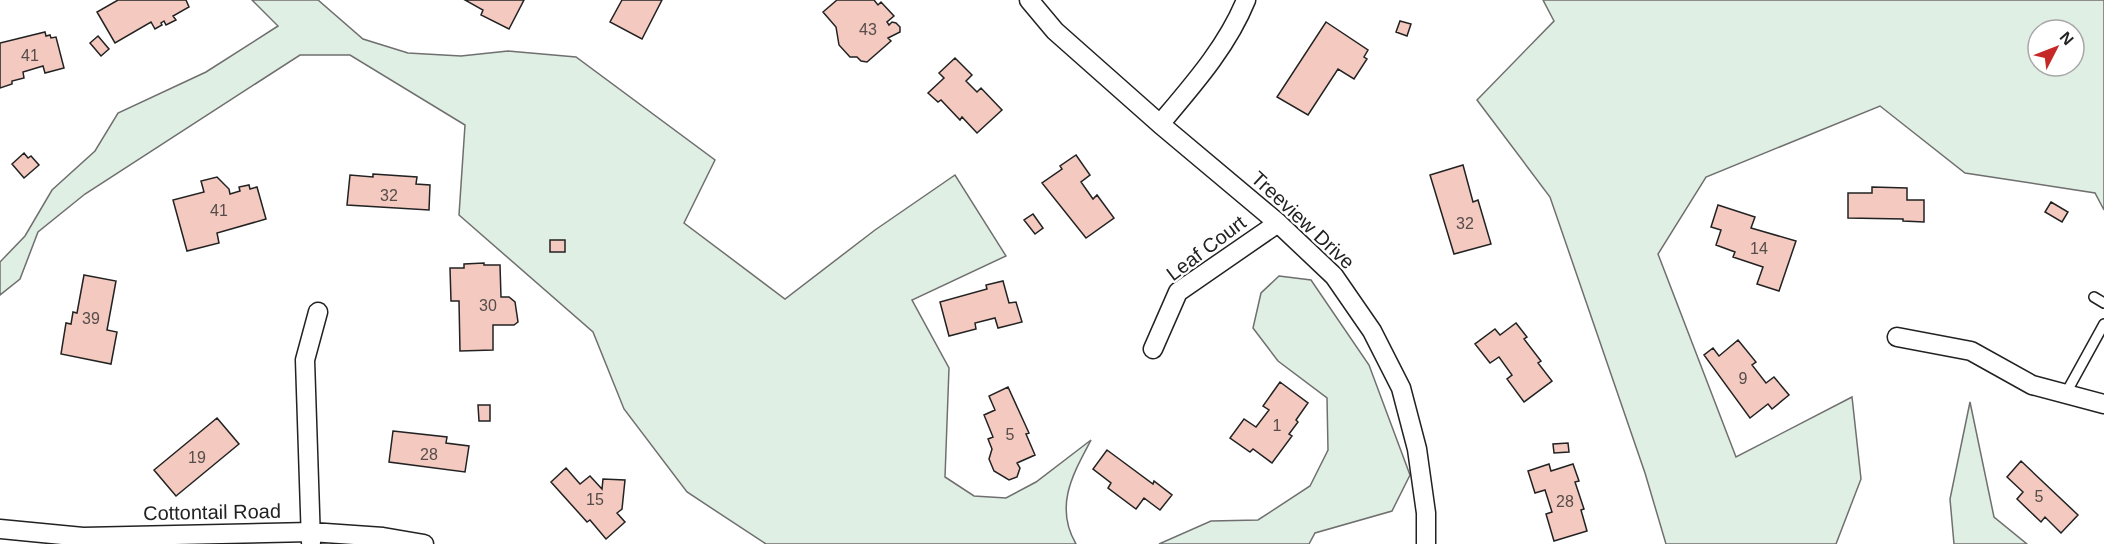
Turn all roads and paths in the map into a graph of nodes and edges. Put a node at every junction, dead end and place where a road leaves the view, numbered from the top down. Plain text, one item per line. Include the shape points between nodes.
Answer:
1 (1029, 0) edge
2 (1246, 0) edge
3 (1160, 124) junction
4 (1278, 223) junction
5 (2094, 297) dead end
6 (2104, 303) edge
7 (318, 312) dead end
8 (2104, 324) edge
9 (1897, 337) dead end
10 (1154, 349) dead end
11 (2066, 393) junction
12 (2104, 404) edge
13 (0, 529) edge
14 (311, 538) edge
15 (424, 544) edge
16 (1426, 544) edge

1 - 3 street, Treeview Drive via 1055,30
2 - 3 street via 1220,49
3 - 4 street, Treeview Drive
4 - 10 street, Leaf Court via 1178,292
4 - 16 street, Treeview Drive via 1334,276 1372,331 1401,388 1419,460
5 - 6 lane
7 - 14 street via 305,360
8 - 11 lane
9 - 11 street via 1971,351 2032,386
11 - 12 street
13 - 14 street, Cottontail Road via 82,537
14 - 15 street, Cottontail Road via 383,537

